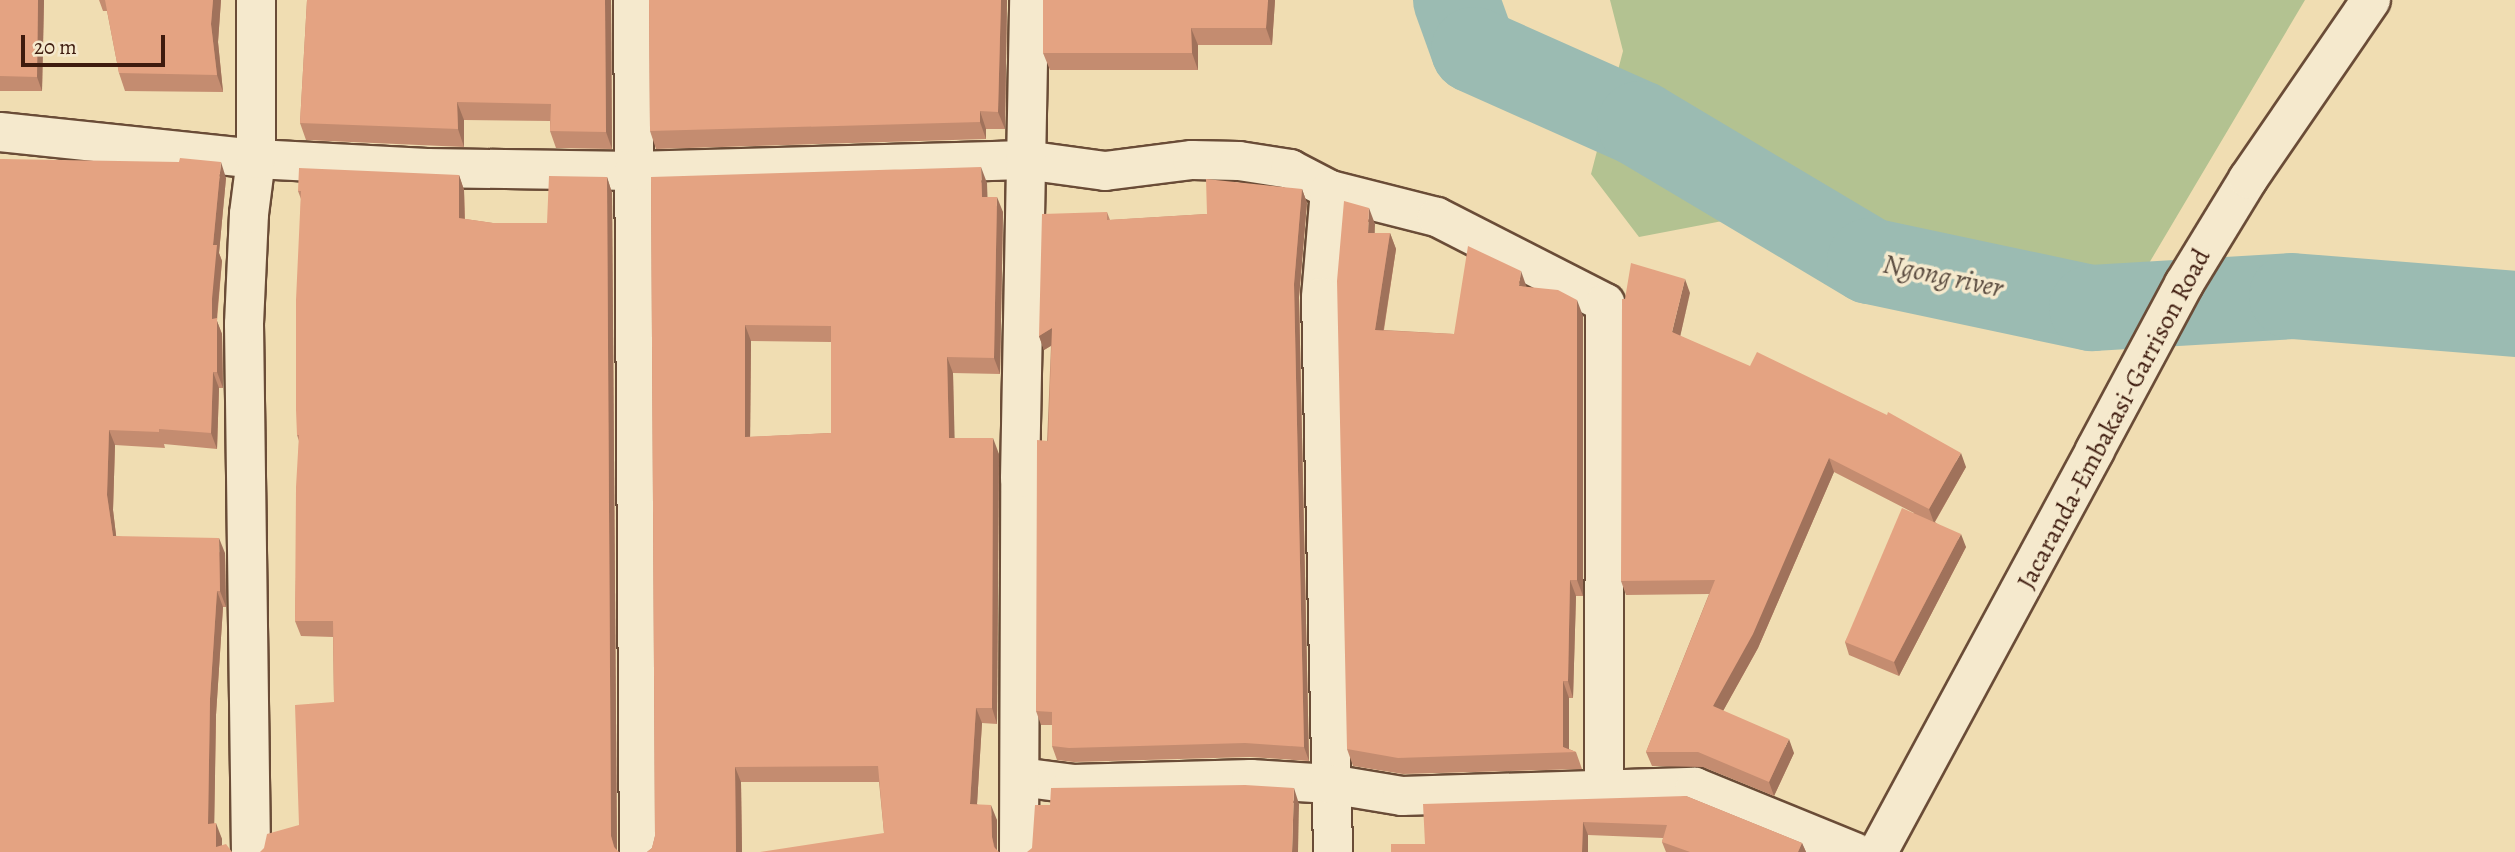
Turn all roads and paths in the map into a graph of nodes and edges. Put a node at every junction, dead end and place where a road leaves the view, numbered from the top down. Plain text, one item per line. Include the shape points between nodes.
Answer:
1 (256, 0) edge
2 (633, 0) edge
3 (1029, 0) edge
4 (2371, 0) edge
5 (0, 132) edge
6 (256, 159) junction
7 (1025, 160) junction
8 (634, 171) junction
9 (1330, 190) junction
10 (1020, 778) junction
11 (1330, 784) junction
12 (1604, 789) junction
13 (251, 852) edge
14 (639, 852) edge
15 (1019, 852) edge
16 (1333, 852) edge
17 (1854, 852) edge
18 (1878, 852) edge

1 - 6 street
2 - 8 street
3 - 7 street
4 - 18 street, Jacaranda-Embakasi-Garrison Road via 2184,284
5 - 6 street
6 - 8 street via 427,168
6 - 13 street via 243,324
7 - 8 street
7 - 9 street via 1105,171 1192,160 1239,161 1290,170
7 - 10 street
8 - 14 street
9 - 11 street via 1321,297
9 - 12 street via 1437,216 1605,303
10 - 11 street via 1073,784 1251,779
10 - 15 street
11 - 12 street via 1402,796
11 - 16 street
12 - 17 street via 1695,787

